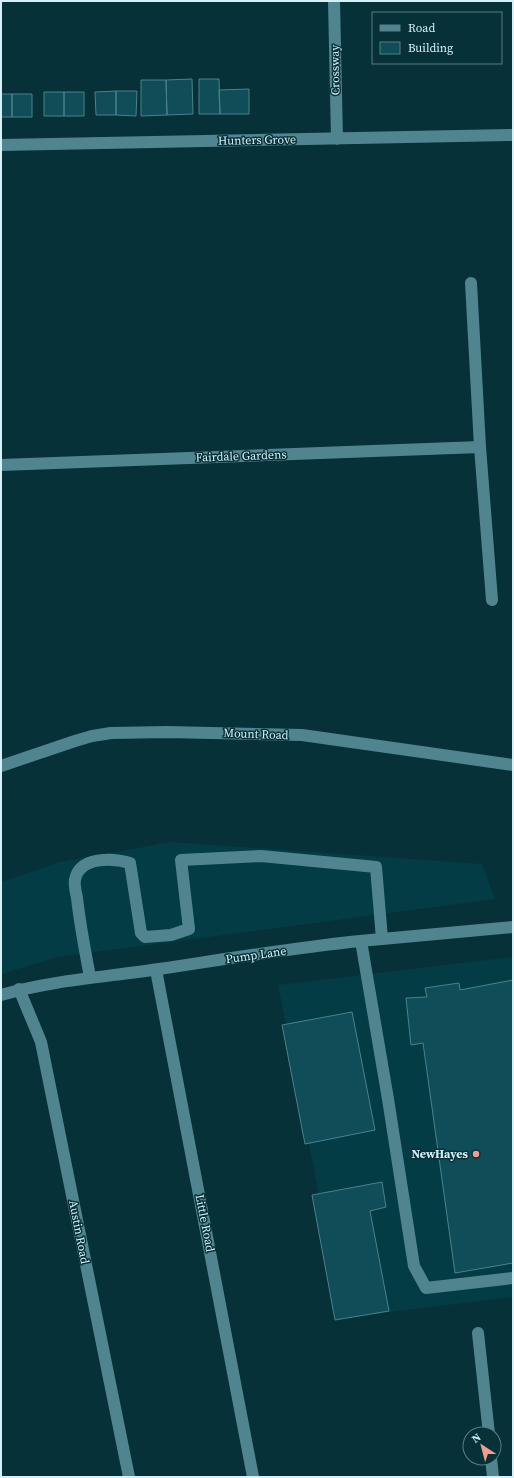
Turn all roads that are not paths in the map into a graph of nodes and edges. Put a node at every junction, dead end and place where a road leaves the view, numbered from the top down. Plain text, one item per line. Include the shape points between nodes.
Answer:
1 (334, 1) edge
2 (513, 135) edge
3 (337, 139) junction
4 (1, 145) edge
5 (471, 283) dead end
6 (480, 447) junction
7 (1, 465) edge
8 (492, 600) dead end
9 (513, 765) edge
10 (1, 766) edge
11 (513, 927) edge
12 (382, 939) junction
13 (361, 941) junction
14 (156, 970) junction
15 (90, 977) junction
16 (20, 990) junction
17 (1, 995) edge
18 (513, 1278) edge
19 (478, 1333) dead end
20 (488, 1426) edge
21 (492, 1466) edge
22 (129, 1477) edge
23 (253, 1477) edge
24 (493, 1477) edge

1 - 3 street, Crossway
2 - 3 street, Hunters Grove
3 - 4 street, Hunters Grove
5 - 6 street
6 - 7 street, Fairdale Gardens
6 - 8 street
9 - 10 street, Mount Road via 302,736 167,732 92,736
11 - 12 street, Pump Lane
12 - 13 street, Pump Lane
12 - 15 street via 376,867 261,856 181,860 189,929 170,935 145,937 141,933 130,862 99,859 81,867 75,880
13 - 14 street, Pump Lane
13 - 18 street via 414,1266 426,1288
14 - 15 street, Pump Lane
14 - 23 street, Little Road
15 - 16 street, Pump Lane
16 - 17 street, Pump Lane
16 - 22 street, Austin Road via 41,1042
19 - 20 street
21 - 24 street

